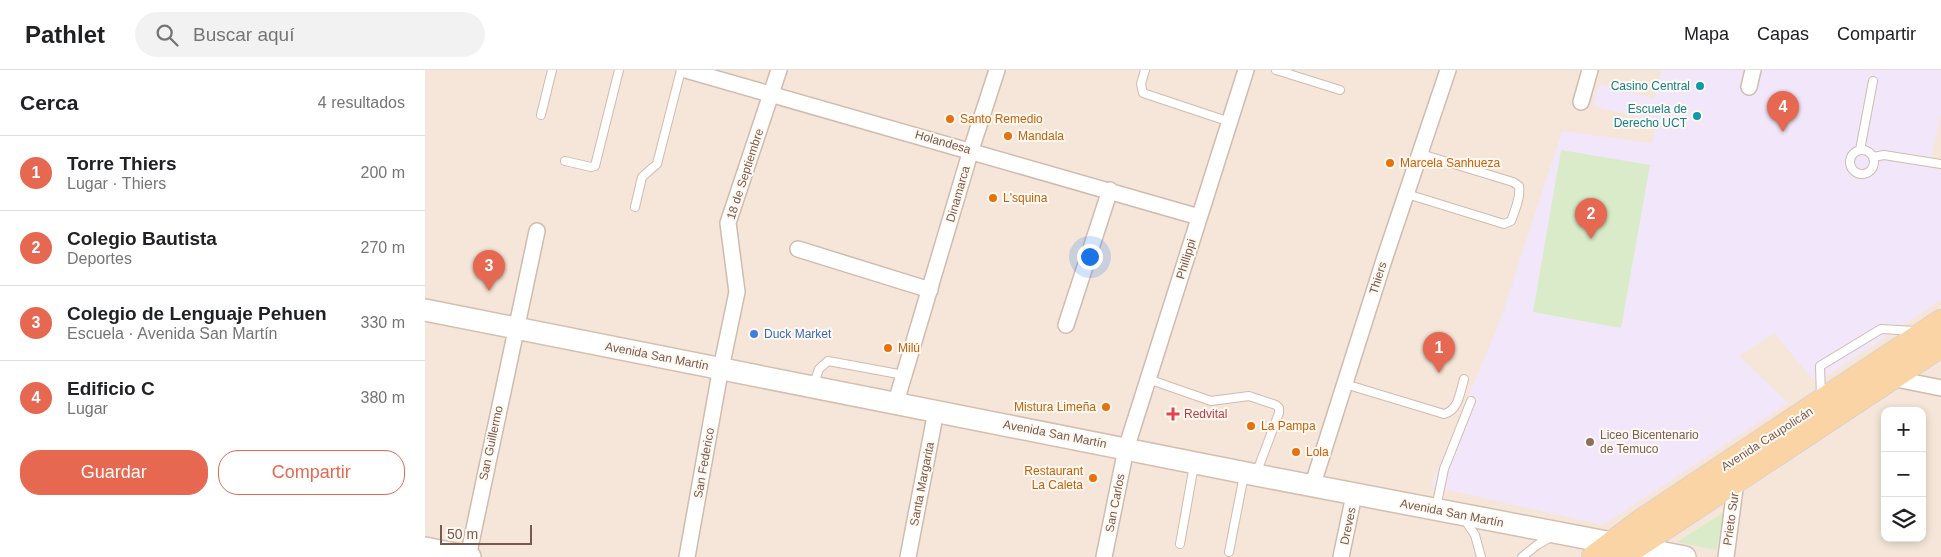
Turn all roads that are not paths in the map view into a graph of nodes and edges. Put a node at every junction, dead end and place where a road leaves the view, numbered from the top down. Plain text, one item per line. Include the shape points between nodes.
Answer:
1 (552, 70) edge
2 (619, 70) edge
3 (681, 70) edge
4 (686, 70) edge
5 (779, 70) edge
6 (997, 70) edge
7 (1145, 70) edge
8 (1247, 70) edge
9 (1276, 70) edge
10 (1448, 70) edge
11 (1590, 70) edge
12 (1753, 70) edge
13 (1873, 81) dead end
14 (1749, 87) dead end
15 (1340, 90) dead end
16 (772, 93) junction
17 (1581, 102) dead end
18 (541, 115) dead end
19 (1230, 122) junction
20 (971, 150) junction
21 (1860, 150) junction
22 (1421, 154) junction
23 (1873, 157) junction
24 (565, 161) dead end
25 (1941, 164) edge
26 (1110, 190) junction
27 (1407, 194) junction
28 (635, 207) dead end
29 (1199, 217) junction
30 (537, 231) dead end
31 (798, 249) dead end
32 (930, 290) junction
33 (425, 310) edge
34 (1066, 325) dead end
35 (515, 328) junction
36 (1936, 333) edge
37 (721, 369) junction
38 (904, 375) junction
39 (1891, 378) junction
40 (1148, 379) junction
41 (1464, 379) dead end
42 (1345, 384) junction
43 (813, 386) junction
44 (1941, 388) edge
45 (1471, 401) dead end
46 (896, 402) junction
47 (1822, 403) junction
48 (936, 411) junction
49 (1126, 449) junction
50 (1194, 463) junction
51 (1250, 474) junction
52 (1736, 481) junction
53 (1312, 487) junction
54 (1354, 494) junction
55 (1435, 510) junction
56 (1459, 514) junction
57 (1565, 534) junction
58 (1179, 544) dead end
59 (425, 548) edge
60 (1616, 551) edge
61 (1229, 552) dead end
62 (469, 557) edge
63 (687, 557) edge
64 (907, 557) edge
65 (1104, 557) edge
66 (1341, 557) edge
67 (1481, 557) edge
68 (1522, 557) edge
69 (1685, 557) edge
70 (1726, 557) edge

1 - 18 lane
2 - 24 lane via 595,166
3 - 28 lane via 657,164 641,177
4 - 16 street, Holandesa
5 - 16 street, 18 de Septiembre
6 - 20 street, Dinamarca
7 - 19 lane via 1141,84 1143,93
8 - 19 street, Phillippi
9 - 15 lane
10 - 22 street, Thiers
11 - 17 street
12 - 14 street
13 - 21 lane
16 - 20 street, Holandesa
16 - 37 street, 18 de Septiembre via 728,224 737,292
19 - 29 street, Phillippi
20 - 26 street, Holandesa
20 - 32 street, Dinamarca
21 - 23 lane via 1869,152
21 - 23 lane via 1850,159 1855,172 1869,172 1874,164
22 - 27 street, Thiers
22 - 27 lane via 1519,186 1511,221 1504,224
23 - 25 lane via 1884,155
26 - 29 street, Holandesa
26 - 34 street
27 - 42 street, Thiers
29 - 40 street, Phillippi
30 - 35 street, San Guillermo
31 - 32 street
32 - 38 street, Dinamarca
33 - 35 main road, Avenida San Martín
35 - 37 main road, Avenida San Martín
35 - 62 street, San Guillermo
36 - 39 main road, Avenida Caupolicán
36 - 47 main road, Avenida Caupolicán
36 - 47 lane via 1881,329 1820,366
37 - 43 main road, Avenida San Martín
37 - 63 street, San Federico
38 - 43 lane via 829,362 819,369
38 - 46 street, Dinamarca
39 - 44 street
39 - 52 main road, Avenida Caupolicán
40 - 49 street, Phillippi
40 - 51 lane via 1211,401 1249,396 1276,404 1279,412
41 - 42 lane via 1456,407 1444,414
42 - 53 street, Thiers
43 - 46 main road, Avenida San Martín
45 - 55 lane via 1444,469
46 - 48 main road, Avenida San Martín
47 - 60 main road, Avenida Caupolicán
48 - 49 main road, Avenida San Martín
48 - 64 street, Santa Margarita
49 - 50 main road, Avenida San Martín
49 - 65 street, San Carlos
50 - 51 main road, Avenida San Martín
50 - 58 lane
51 - 53 main road, Avenida San Martín
51 - 61 lane
52 - 60 main road, Avenida Caupolicán
52 - 70 street, Prieto Sur
53 - 54 main road, Avenida San Martín
54 - 55 main road, Avenida San Martín
54 - 66 street, Dreves
55 - 56 main road, Avenida San Martín
56 - 57 main road, Avenida San Martín
56 - 67 lane via 1475,535
57 - 60 main road, Avenida San Martín
57 - 68 lane via 1544,540
59 - 62 main road
60 - 69 main road, Avenida San Martín

